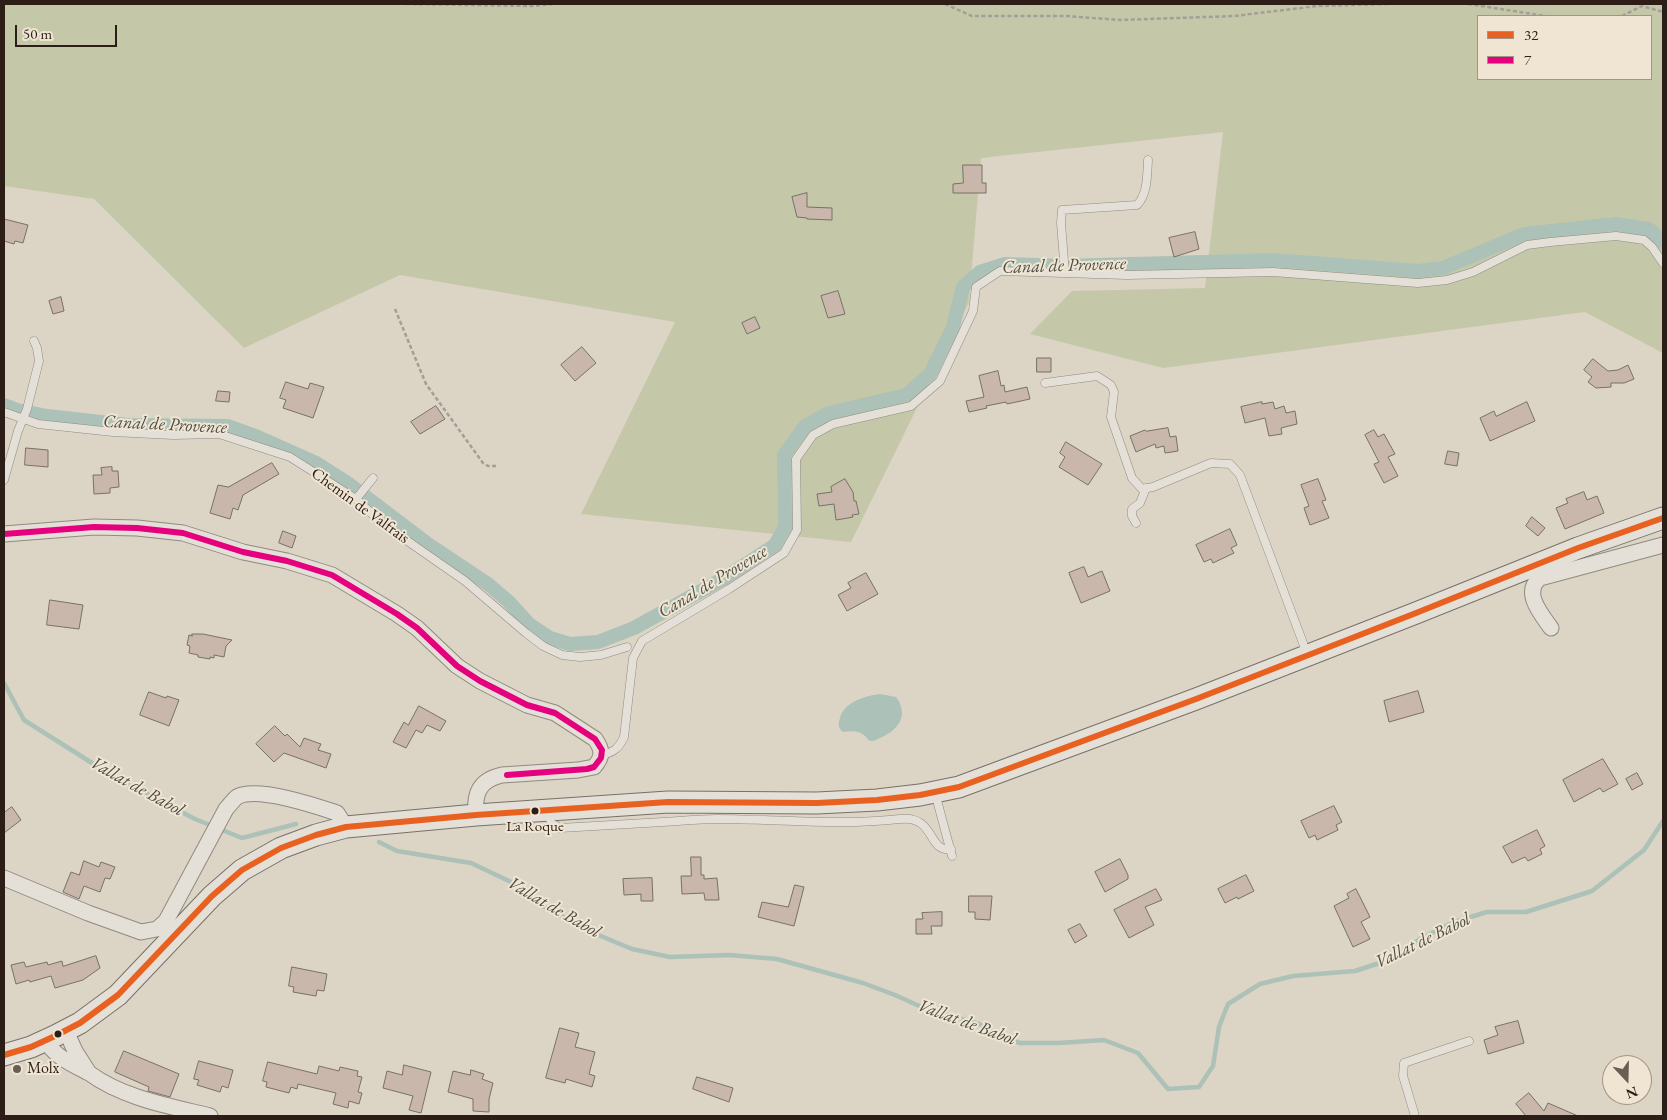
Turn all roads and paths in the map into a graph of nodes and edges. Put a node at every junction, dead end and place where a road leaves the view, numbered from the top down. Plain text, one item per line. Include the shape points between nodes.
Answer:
1 (406, 4) edge
2 (554, 4) edge
3 (946, 4) edge
4 (1388, 4) edge
5 (1468, 4) edge
6 (1663, 12) edge
7 (1540, 15) edge
8 (1624, 15) edge
9 (1148, 160) dead end
10 (1663, 264) edge
11 (1065, 273) junction
12 (395, 309) dead end
13 (34, 341) dead end
14 (1045, 383) dead end
15 (4, 412) edge
16 (25, 415) junction
17 (496, 466) dead end
18 (373, 478) dead end
19 (4, 480) edge
20 (1146, 488) junction
21 (357, 498) junction
22 (1663, 518) edge
23 (1136, 523) dead end
24 (4, 534) edge
25 (1663, 545) edge
26 (1551, 628) dead end
27 (627, 646) dead end
28 (1306, 656) junction
29 (602, 755) junction
30 (934, 792) junction
31 (548, 810) junction
32 (476, 816) junction
33 (346, 827) junction
34 (4, 878) edge
35 (66, 1031) junction
36 (45, 1040) junction
37 (1470, 1041) dead end
38 (4, 1054) edge
39 (89, 1073) junction
40 (210, 1116) edge
41 (1415, 1116) edge

1 - 2 path
3 - 4 path via 972,16 1067,16 1120,20 1234,16 1318,6
5 - 7 path
6 - 8 path via 1642,6
9 - 11 lane via 1146,186 1137,205 1062,210
10 - 11 lane via 1644,240 1616,236 1527,245 1473,272 1446,280 1418,283 1273,272
11 - 29 lane via 1000,272 976,287 974,311 940,381 911,406 833,424 813,435 796,459 797,530 784,553 642,641 633,658 624,737 612,753
12 - 17 path via 426,384 483,463
13 - 16 lane via 39,361
14 - 20 lane via 1097,376 1111,384 1114,392 1111,417 1117,435 1132,478 1142,489
15 - 16 lane, Chemin de Valfrais
16 - 19 lane
16 - 21 lane, Chemin de Valfrais via 38,424 113,432 219,434 290,456
18 - 21 lane
20 - 23 lane via 1140,503 1132,509
20 - 28 lane via 1211,463 1230,464 1240,475
21 - 27 lane, Chemin de Valfrais via 383,524 465,581 543,646 562,655 580,657 601,655
22 - 28 main road via 1578,548
24 - 29 street via 94,527 183,533 332,575 410,623 457,666 480,681 527,705 555,713 595,739
25 - 26 street via 1534,582 1532,589 1537,608
28 - 30 main road via 959,787
29 - 32 street via 594,767 587,769 494,777 480,787 476,795
30 - 31 main road via 877,800 817,803 668,802
30 - 31 lane via 952,852 937,845 924,825 910,819 884,822 717,819 560,828 551,823
31 - 32 main road
32 - 33 main road
33 - 34 street via 337,813 292,799 250,793 236,798 226,809 166,921 157,929 141,932
33 - 35 main road via 281,848 242,870 212,896 118,995
35 - 36 main road
35 - 39 street
36 - 38 main road
36 - 39 street via 57,1055
37 - 41 lane via 1404,1063 1403,1076
39 - 40 street via 151,1102

